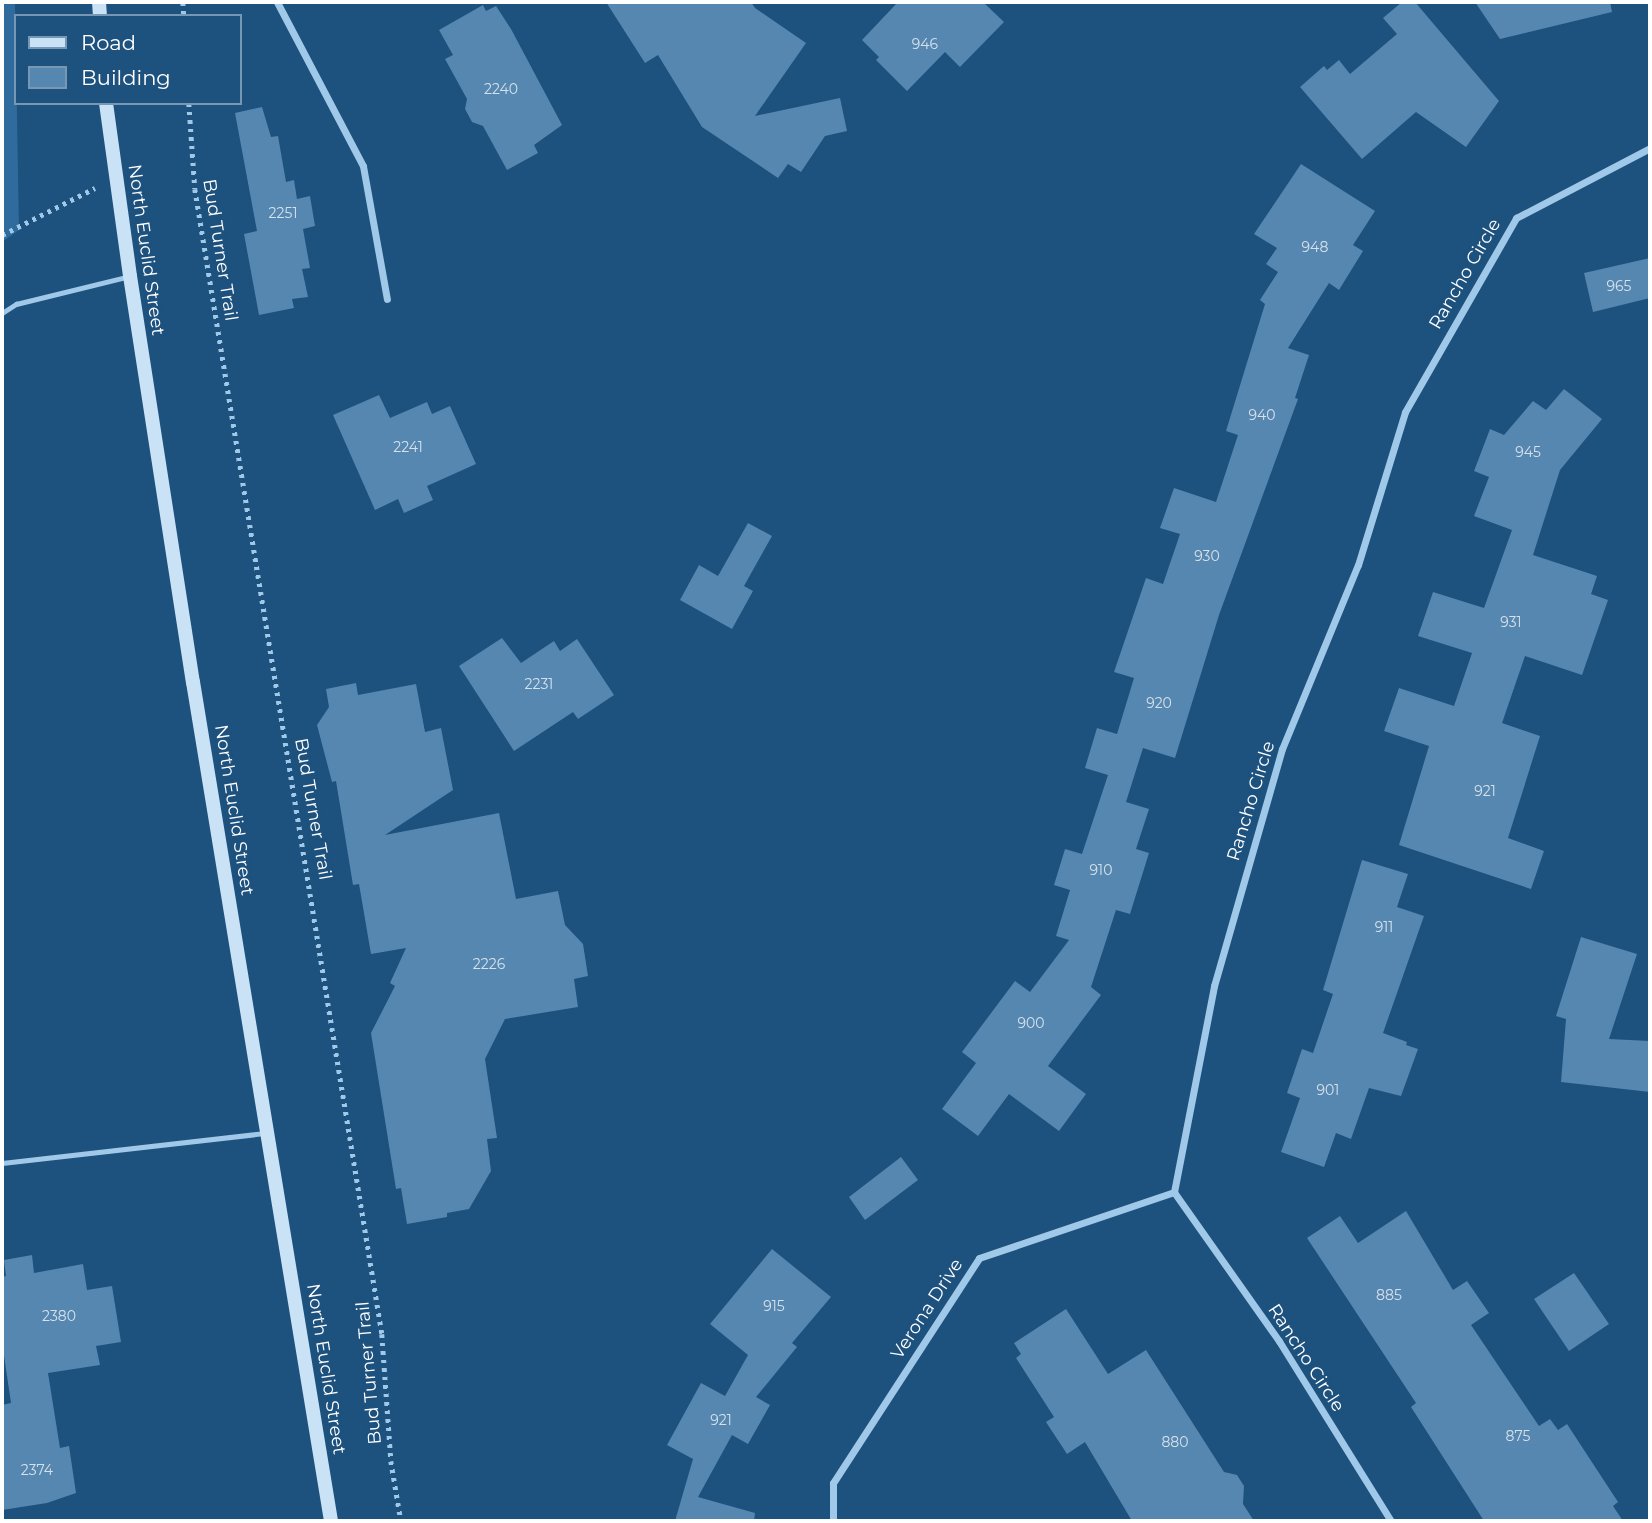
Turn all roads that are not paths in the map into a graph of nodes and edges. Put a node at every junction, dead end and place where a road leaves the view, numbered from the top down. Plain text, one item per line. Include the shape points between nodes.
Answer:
1 (277, 2) edge
2 (106, 105) edge
3 (1650, 148) edge
4 (130, 276) junction
5 (387, 299) dead end
6 (2, 313) edge
7 (267, 1133) junction
8 (2, 1163) edge
9 (1174, 1192) junction
10 (331, 1521) edge
11 (833, 1521) edge
12 (1391, 1521) edge

1 - 5 street via 363,166
2 - 4 main road, North Euclid Street
3 - 9 street, Rancho Circle via 1516,218 1405,412 1358,565 1282,749 1214,986
4 - 6 lane via 16,304
4 - 7 main road, North Euclid Street
7 - 8 lane
7 - 10 main road, North Euclid Street
9 - 11 street, Verona Drive via 979,1258 833,1483
9 - 12 street, Rancho Circle via 1279,1341

